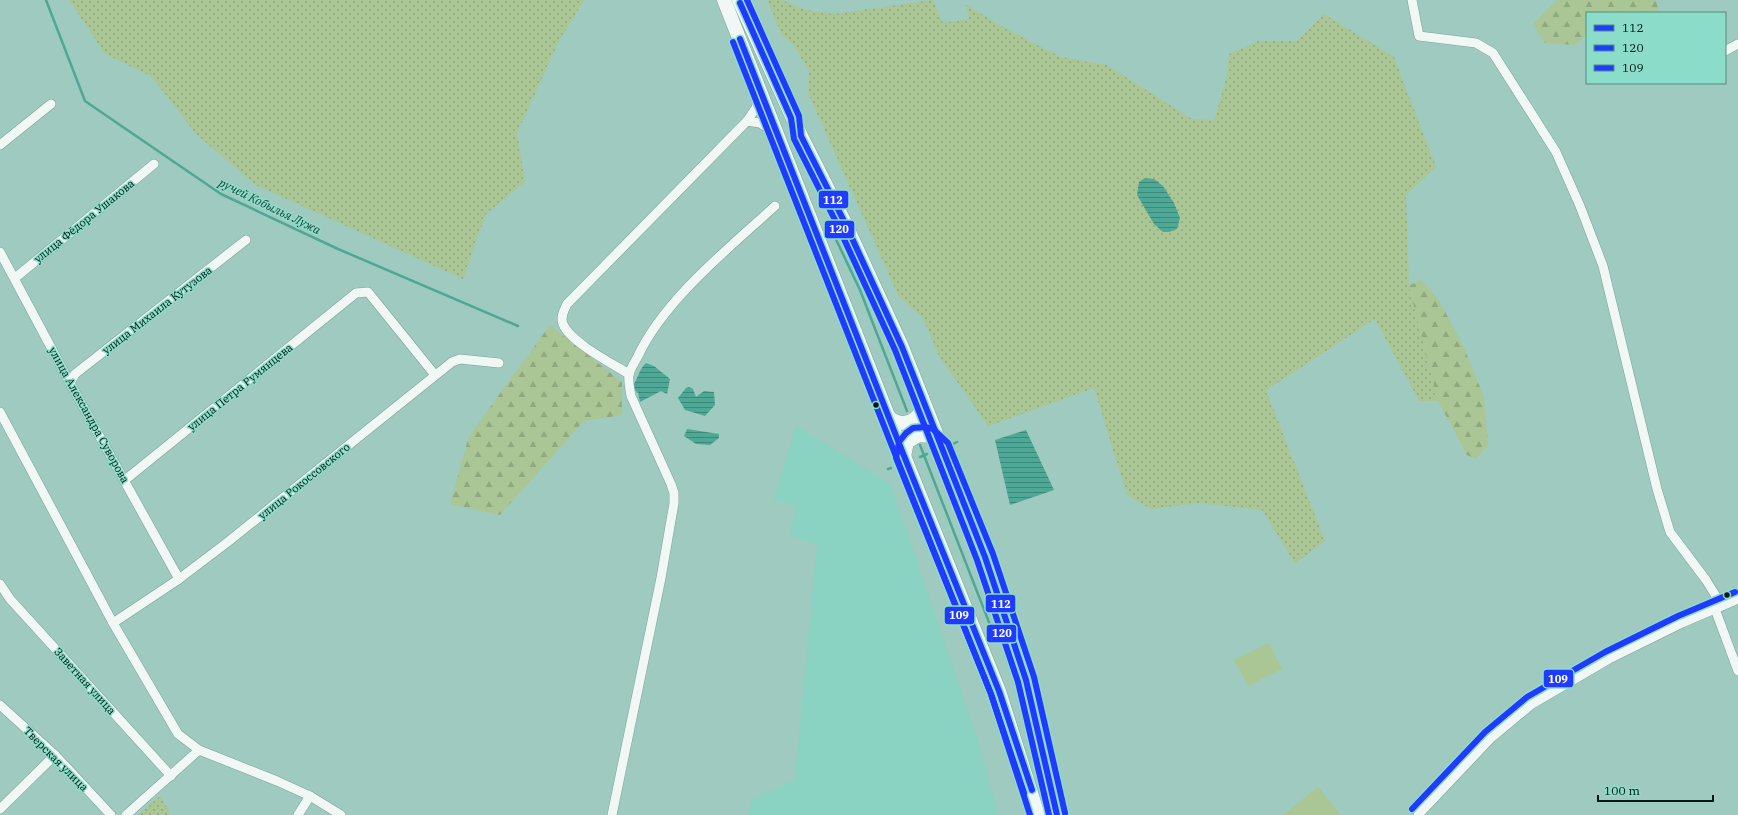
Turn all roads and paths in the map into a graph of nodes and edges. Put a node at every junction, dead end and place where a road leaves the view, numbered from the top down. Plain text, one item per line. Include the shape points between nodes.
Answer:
1 (724, 0) edge
2 (739, 0) edge
3 (747, 0) edge
4 (1412, 0) edge
5 (1738, 44) edge
6 (1726, 50) edge
7 (760, 89) junction
8 (51, 104) dead end
9 (747, 121) junction
10 (801, 136) junction
11 (780, 138) junction
12 (0, 145) edge
13 (154, 164) dead end
14 (774, 206) dead end
15 (246, 240) dead end
16 (0, 252) edge
17 (14, 278) junction
18 (499, 362) dead end
19 (629, 374) junction
20 (435, 375) junction
21 (70, 383) junction
22 (922, 397) junction
23 (0, 412) edge
24 (887, 414) junction
25 (941, 447) junction
26 (904, 456) junction
27 (125, 480) junction
28 (179, 579) junction
29 (0, 584) edge
30 (1738, 599) edge
31 (1715, 609) junction
32 (113, 623) junction
33 (1738, 671) edge
34 (0, 704) edge
35 (199, 750) junction
36 (55, 755) junction
37 (171, 776) junction
38 (310, 796) junction
39 (0, 809) edge
40 (111, 815) edge
41 (126, 815) edge
42 (298, 815) edge
43 (341, 815) edge
44 (612, 815) edge
45 (1038, 815) edge
46 (1057, 815) edge
47 (1418, 815) edge

1 - 7 highway
2 - 10 highway
3 - 10 highway via 799,116
4 - 31 street via 1419,36 1476,43 1493,53 1556,152 1603,266 1657,489 1670,532 1719,601
5 - 6 street
7 - 9 street via 758,104
7 - 11 highway
8 - 12 street
9 - 11 street via 764,125
9 - 19 street via 567,304 564,310 563,325 580,343
10 - 22 highway via 866,270
11 - 24 highway
13 - 17 street, улица Фёдора Ушакова
14 - 19 street via 669,308 645,340
15 - 21 street, улица Михаила Кутузова via 75,374
16 - 17 street, улица Александра Суворова
17 - 21 street, улица Александра Суворова
18 - 20 street, улица Рокоссовского via 460,359
19 - 44 street via 631,396 671,484 674,502 661,578
20 - 27 street, улица Петра Румянцева via 368,292 356,293
20 - 28 street, улица Рокоссовского
21 - 27 street, улица Александра Суворова
22 - 24 highway via 921,411 911,422 896,422
22 - 25 highway
23 - 32 street
24 - 26 highway
25 - 26 highway via 933,438 919,435 907,442
25 - 46 highway via 984,557 1026,680
26 - 45 highway via 999,691
27 - 28 street, улица Александра Суворова
28 - 32 street, улица Рокоссовского
29 - 37 street, Заветная улица via 10,599
30 - 31 street
31 - 33 street
31 - 47 street via 1609,659 1532,704 1491,738
32 - 35 street via 178,734
34 - 36 street, Тверская улица
35 - 37 street
35 - 38 street
36 - 39 street
36 - 40 street, Тверская улица
37 - 41 street
38 - 42 street
38 - 43 street

